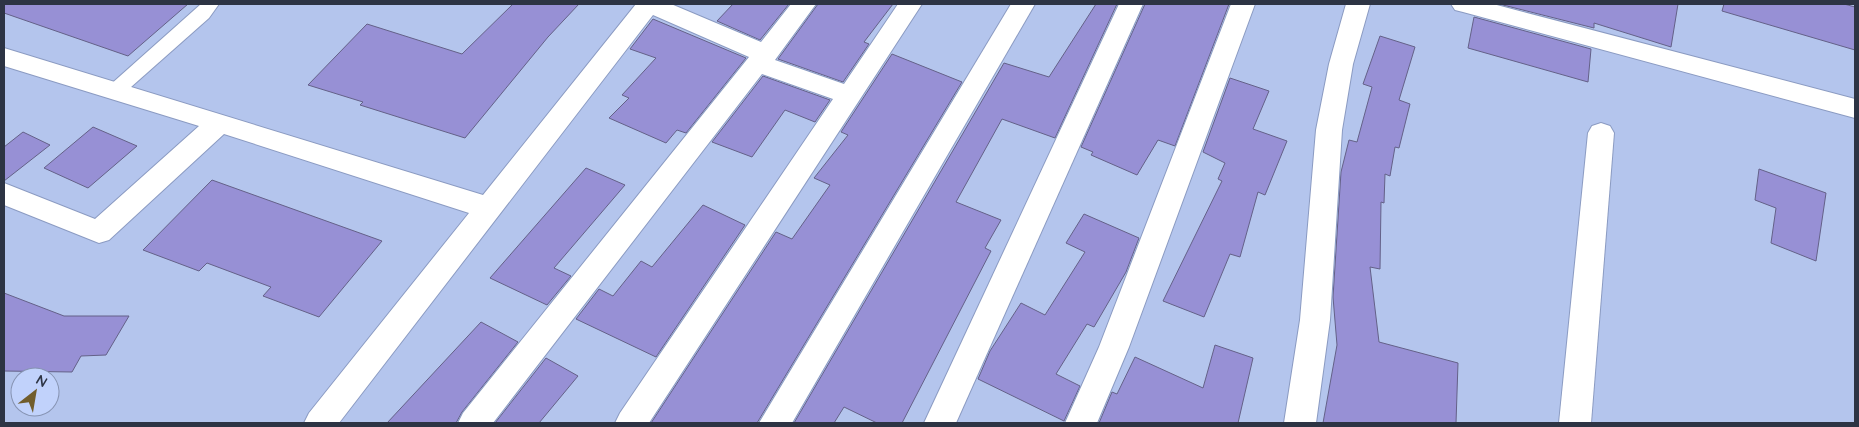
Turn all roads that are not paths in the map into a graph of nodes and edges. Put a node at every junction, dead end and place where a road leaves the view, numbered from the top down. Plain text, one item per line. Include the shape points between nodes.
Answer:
1 (210, 4) edge
2 (649, 4) edge
3 (804, 4) edge
4 (910, 4) edge
5 (1023, 4) edge
6 (1131, 4) edge
7 (1243, 4) edge
8 (1358, 4) edge
9 (1463, 4) edge
10 (4, 56) edge
11 (763, 59) junction
12 (116, 90) junction
13 (850, 95) junction
14 (1855, 109) edge
15 (218, 124) junction
16 (1601, 133) dead end
17 (6, 197) edge
18 (488, 208) junction
19 (320, 423) edge
20 (474, 423) edge
21 (631, 423) edge
22 (775, 423) edge
23 (940, 423) edge
24 (1081, 423) edge
25 (1300, 423) edge
26 (1575, 423) edge

1 - 12 lane via 203,14
2 - 11 street
2 - 18 street
3 - 11 street
4 - 13 street
5 - 22 street
6 - 23 street
7 - 24 street via 1114,347
8 - 25 street via 1341,64 1329,130 1315,320
9 - 14 street
10 - 12 street
11 - 13 street
11 - 20 street
12 - 15 street
13 - 21 street
15 - 17 street via 99,232
15 - 18 street
16 - 26 street
18 - 19 street

